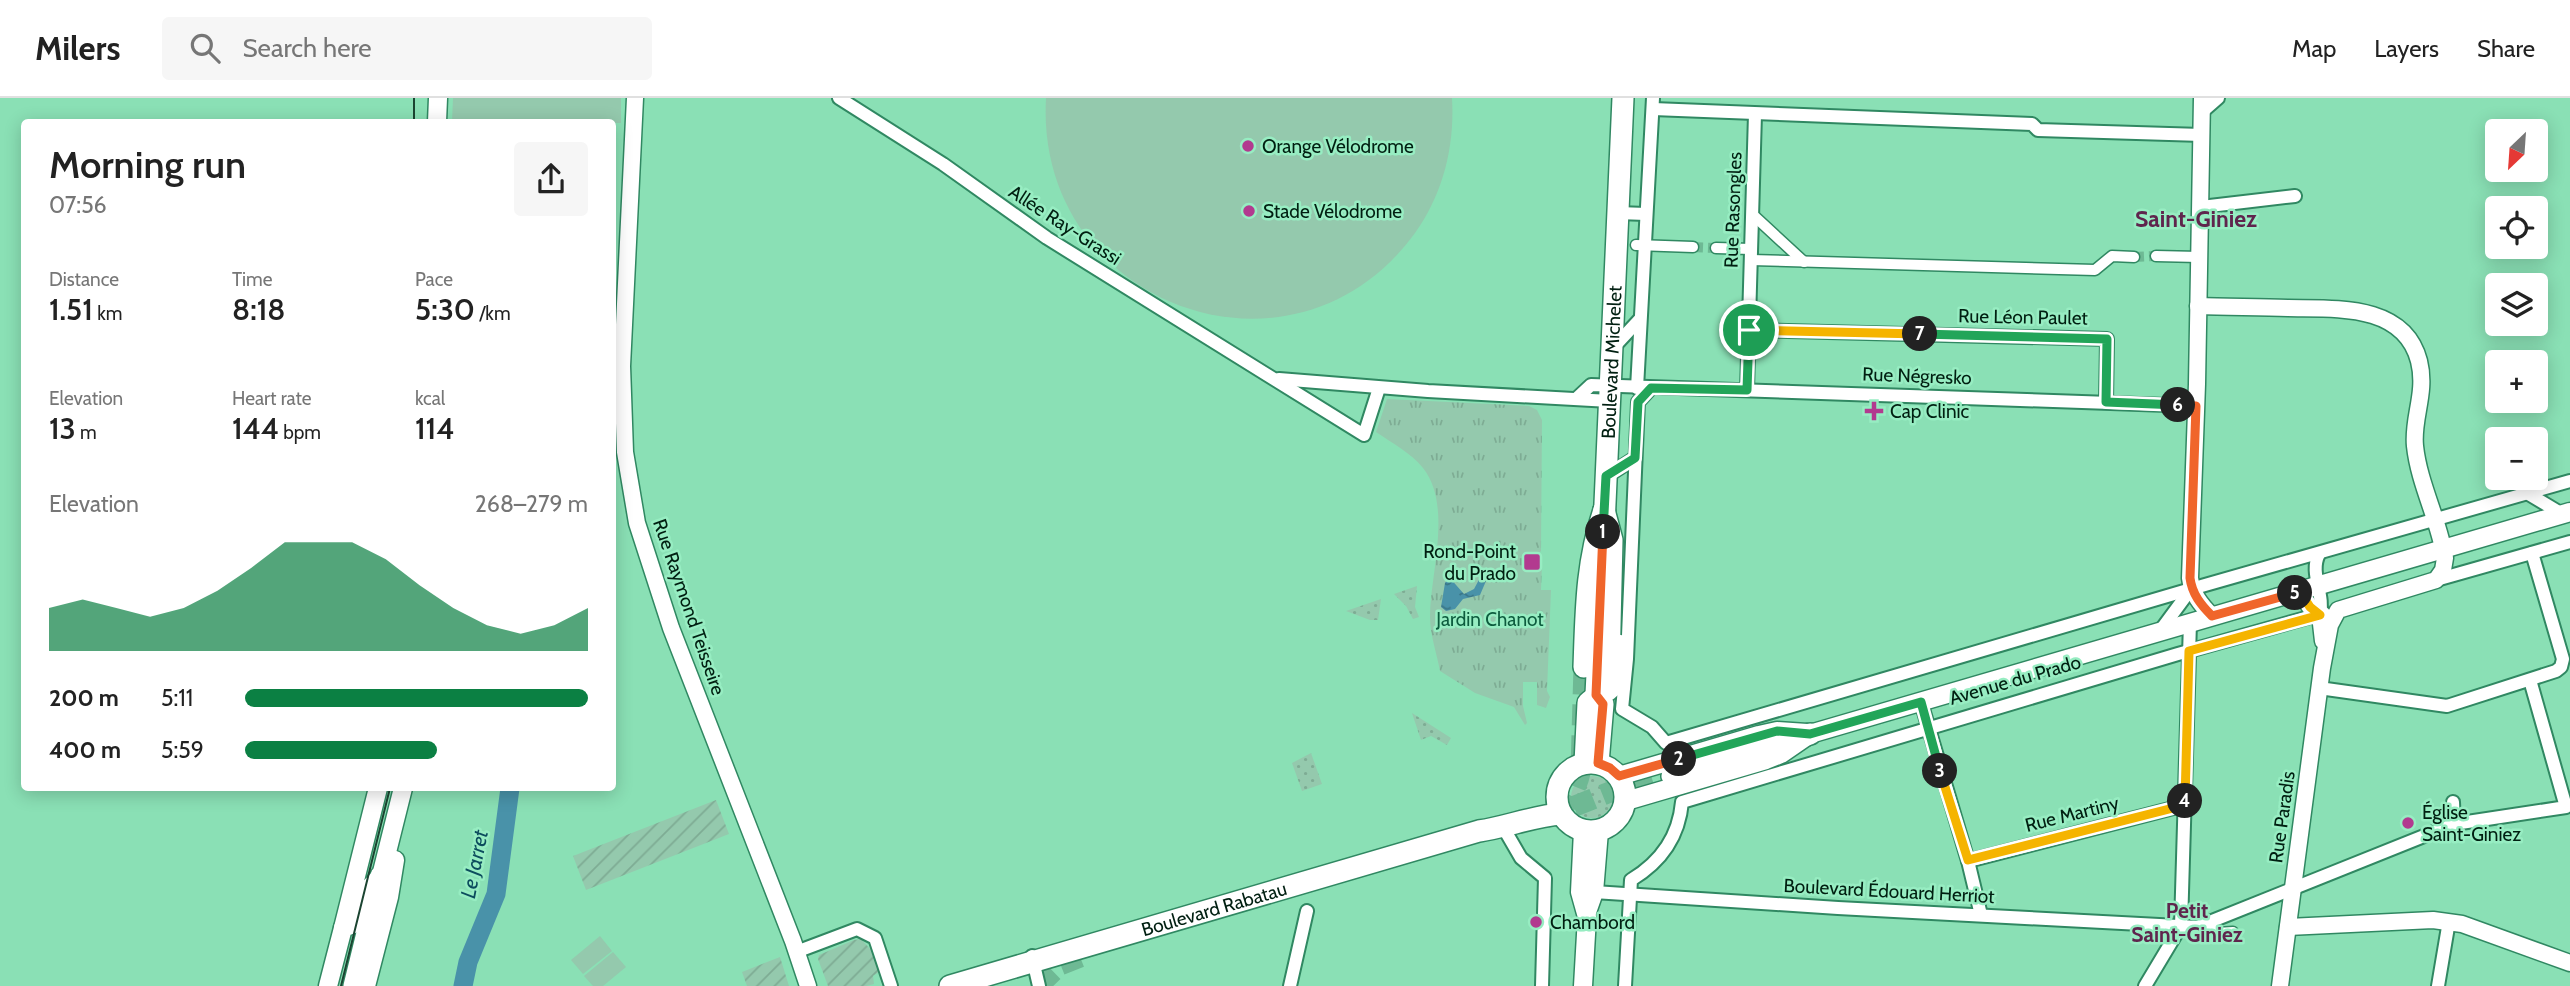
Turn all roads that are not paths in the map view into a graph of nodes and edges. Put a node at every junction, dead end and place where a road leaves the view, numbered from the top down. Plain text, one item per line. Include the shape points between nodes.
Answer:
1 (438, 98) edge
2 (635, 98) edge
3 (839, 98) edge
4 (1623, 98) edge
5 (2218, 98) edge
6 (1653, 104) edge
7 (2202, 105) edge
8 (1755, 114) junction
9 (438, 119) edge
10 (2202, 135) junction
11 (2295, 196) dead end
12 (2200, 207) junction
13 (1618, 213) junction
14 (1646, 214) junction
15 (1752, 214) junction
16 (1640, 245) junction
17 (1693, 247) tunnel mouth
18 (1716, 248) tunnel mouth
19 (1751, 254) junction
20 (2134, 257) tunnel mouth
21 (2156, 257) tunnel mouth
22 (2199, 257) junction
23 (1804, 262) junction
24 (618, 305) edge
25 (2198, 306) junction
26 (1640, 318) junction
27 (1749, 330) junction
28 (1612, 350) junction
29 (1275, 379) junction
30 (1378, 388) junction
31 (1637, 388) junction
32 (1651, 388) junction
33 (1747, 390) junction
34 (1610, 393) junction
35 (2106, 402) junction
36 (2196, 406) junction
37 (1635, 458) junction
38 (1606, 476) junction
39 (2570, 481) edge
40 (2527, 493) junction
41 (1604, 510) junction
42 (2566, 513) edge
43 (2434, 520) junction
44 (2570, 542) edge
45 (2443, 549) junction
46 (2532, 553) junction
47 (2319, 554) junction
48 (2436, 580) junction
49 (2319, 586) junction
50 (2191, 589) junction
51 (2300, 592) junction
52 (2338, 610) junction
53 (2320, 615) junction
54 (2212, 616) junction
55 (2189, 622) junction
56 (2160, 631) junction
57 (2189, 651) junction
58 (2324, 654) junction
59 (1584, 667) tunnel mouth
60 (1609, 668) tunnel mouth
61 (2530, 680) junction
62 (2319, 688) junction
63 (1921, 702) junction
64 (1730, 723) junction
65 (1927, 728) junction
66 (1810, 734) junction
67 (1666, 743) joint
68 (1735, 743) junction
69 (1592, 763) junction
70 (1672, 773) tunnel mouth
71 (1619, 776) junction
72 (377, 791) edge
73 (402, 791) edge
74 (410, 791) edge
75 (1626, 801) junction
76 (2453, 802) dead end
77 (1559, 805) junction
78 (2185, 805) junction
79 (2454, 824) junction
80 (1503, 827) junction
81 (1479, 831) junction
82 (1591, 831) junction
83 (1968, 860) junction
84 (381, 876) junction
85 (2293, 889) junction
86 (1594, 892) junction
87 (1630, 895) junction
88 (1307, 911) dead end
89 (1587, 912) junction
90 (1981, 915) junction
91 (2449, 921) junction
92 (2209, 923) junction
93 (2181, 926) junction
94 (2288, 927) junction
95 (343, 928) junction
96 (2233, 932) dead end
97 (796, 952) junction
98 (1032, 957) junction
99 (2570, 963) edge
100 (328, 986) edge
101 (354, 986) edge
102 (366, 986) edge
103 (808, 986) edge
104 (891, 986) edge
105 (950, 986) edge
106 (1039, 986) edge
107 (1290, 986) edge
108 (1542, 986) edge
109 (1583, 986) edge
110 (1625, 986) edge
111 (2145, 986) edge
112 (2280, 986) edge
113 (2438, 986) edge

1 - 9 main road
2 - 24 street, Rue Raymond Teisseire
3 - 29 street, Allée Ray-Grassi via 1047,238
4 - 13 main road, Boulevard Michelet
5 - 7 street
6 - 8 street
6 - 14 street, Boulevard Michelet
7 - 10 street
8 - 10 street
8 - 15 street, Rue Rasongles
10 - 12 street
11 - 12 street
12 - 22 street
13 - 14 street
13 - 28 main road, Boulevard Michelet
14 - 16 street, Boulevard Michelet
15 - 19 street, Rue Rasongles
15 - 23 street
16 - 17 street
16 - 26 street, Boulevard Michelet
18 - 19 street
19 - 23 street
19 - 27 street, Rue Rasongles
20 - 23 street via 2112,256 2095,270
21 - 22 street
22 - 25 street
24 - 97 street, Rue Raymond Teisseire via 625,452 638,523 671,628
25 - 36 street
25 - 43 street via 2346,309 2396,326 2407,336 2419,362 2421,402 2414,444
26 - 28 street
26 - 31 street, Boulevard Michelet
27 - 33 street, Rue Rasongles
27 - 35 street, Rue Léon Paulet via 2107,339
28 - 34 main road, Boulevard Michelet
29 - 30 street, Allée Ray-Grassi
29 - 30 street, Allée Ray-Grassi via 1364,435
30 - 34 street, Allée Ray-Grassi via 1576,399 1591,385
31 - 32 street, Rue Négresko
31 - 34 street, Rue Négresko
32 - 33 street, Rue Négresko
32 - 37 street, Boulevard Michelet via 1638,402
33 - 35 street, Rue Négresko
34 - 38 main road, Boulevard Michelet
35 - 36 street, Rue Négresko
36 - 50 street
37 - 38 street
37 - 67 street, Boulevard Michelet via 1622,709 1652,727
38 - 41 main road, Boulevard Michelet
39 - 40 street, Avenue du Prado
40 - 42 street, Avenue du Prado
40 - 43 street, Avenue du Prado
41 - 59 main road via 1588,571
41 - 60 main road via 1612,540
41 - 69 main road, Boulevard Michelet via 1616,525 1619,540 1618,675 1605,692 1596,695 1603,704
42 - 45 main road, Avenue du Prado
43 - 45 street
43 - 47 street, Avenue du Prado
44 - 46 street, Avenue du Prado
45 - 48 street via 2445,563
45 - 49 main road, Avenue du Prado
46 - 48 street, Avenue du Prado
46 - 61 street via 2563,659 2556,671
47 - 49 street via 2315,565
47 - 50 street, Avenue du Prado
48 - 52 street, Avenue du Prado
49 - 51 main road, Avenue du Prado
49 - 53 street
50 - 54 street
50 - 56 street
50 - 64 street, Avenue du Prado
51 - 53 street
51 - 54 main road, Avenue du Prado
52 - 53 street, Avenue du Prado
52 - 58 street, Rue Paradis
53 - 57 street, Avenue du Prado
53 - 58 street, Rue Paradis
54 - 55 main road, Avenue du Prado
55 - 56 main road, Avenue du Prado
55 - 57 street
56 - 63 main road, Avenue du Prado
57 - 65 street, Avenue du Prado
57 - 78 street
58 - 62 street, Rue Paradis
61 - 62 street via 2446,706
61 - 79 street, Boulevard Édouard Herriot via 2566,807
62 - 85 street, Rue Paradis
63 - 65 street
63 - 66 main road, Avenue du Prado
64 - 67 street, Avenue du Prado
64 - 68 street
65 - 83 street
65 - 87 street, Avenue du Prado via 1682,802 1670,844 1631,880
66 - 68 main road, Avenue du Prado via 1777,731
66 - 70 main road
66 - 75 main road, Avenue du Prado via 1766,760
68 - 71 main road, Avenue du Prado
69 - 71 main road
69 - 77 main road via 1574,767 1563,777
71 - 75 main road
72 - 95 main road
73 - 84 main road
74 - 102 main road
75 - 82 main road via 1614,824
76 - 79 street
77 - 80 main road, Boulevard Rabatau via 1546,815
77 - 81 main road, Boulevard Rabatau via 1544,804 1500,817
77 - 82 main road via 1569,824
78 - 83 street, Rue Martiny
78 - 93 street
79 - 85 street, Boulevard Édouard Herriot
80 - 81 main road, Boulevard Rabatau
80 - 108 street via 1521,859 1545,878
81 - 98 main road, Boulevard Rabatau
82 - 86 main road
82 - 89 main road via 1580,892
83 - 90 street
84 - 95 main road via 369,888 361,921
84 - 101 main road
85 - 92 street, Boulevard Édouard Herriot
85 - 94 street, Rue Paradis
86 - 87 street, Boulevard Édouard Herriot
86 - 89 main road
87 - 90 street, Boulevard Édouard Herriot
87 - 110 street
88 - 107 street
89 - 109 main road
90 - 93 street, Boulevard Édouard Herriot
91 - 94 street
91 - 99 street
91 - 113 street
92 - 93 street, Boulevard Édouard Herriot
92 - 96 street via 2217,933
93 - 111 street
94 - 112 street, Rue Paradis
95 - 100 main road
97 - 103 street, Rue Raymond Teisseire
97 - 104 street via 857,929 867,932 875,937
98 - 105 main road, Boulevard Rabatau
98 - 106 street

